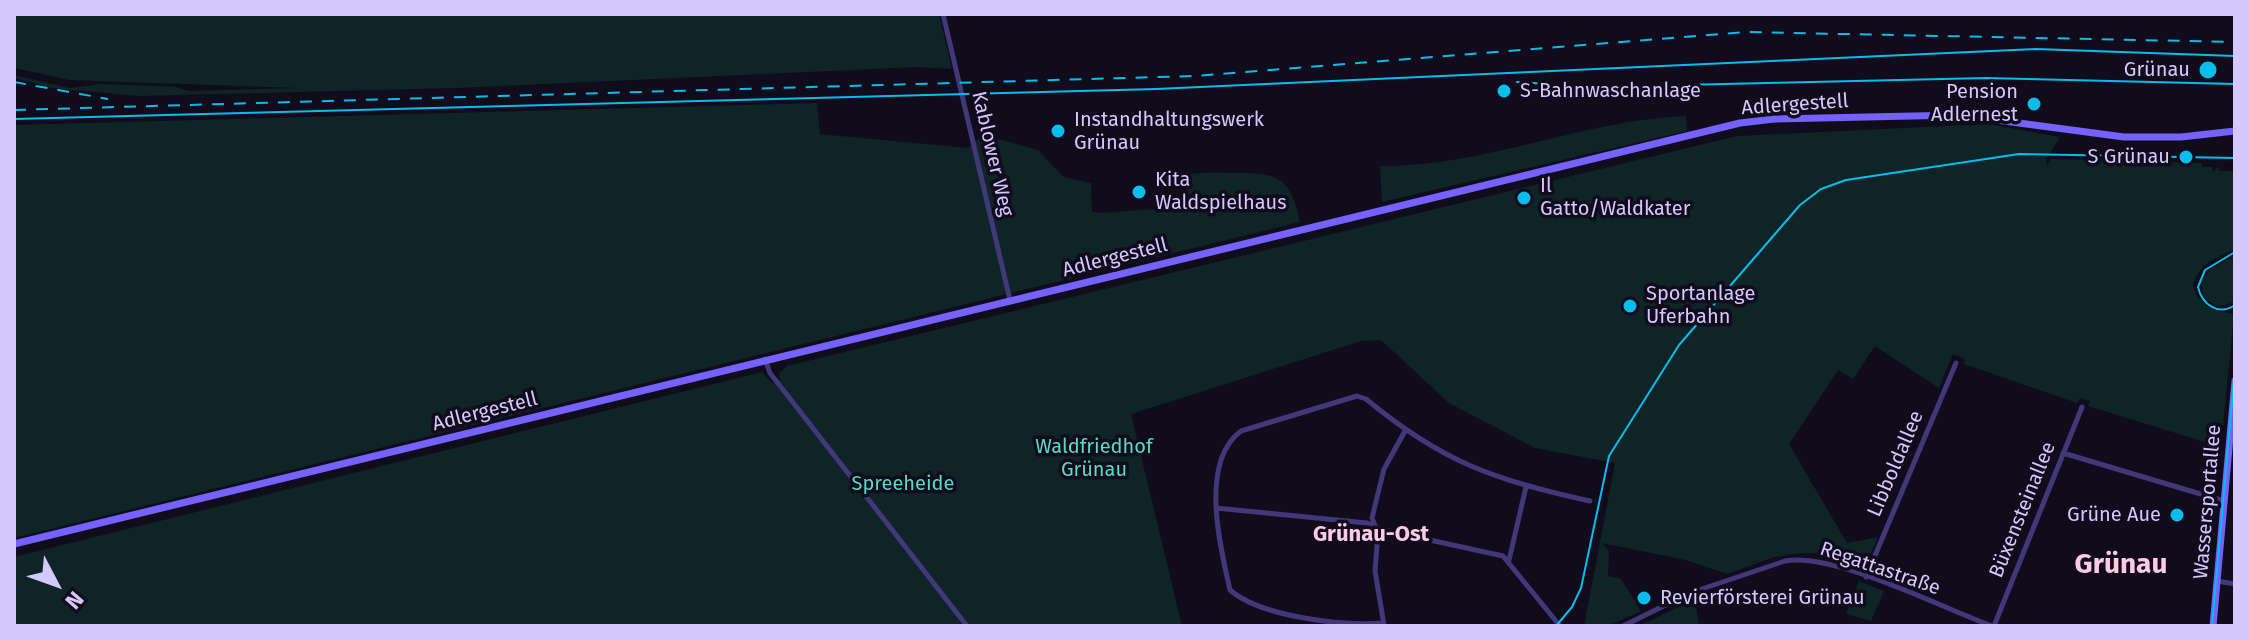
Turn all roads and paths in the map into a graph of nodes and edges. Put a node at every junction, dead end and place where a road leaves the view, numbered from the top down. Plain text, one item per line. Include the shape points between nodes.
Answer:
1 (943, 14) edge
2 (2235, 131) edge
3 (1010, 300) junction
4 (765, 359) junction
5 (1956, 363) dead end
6 (2235, 381) edge
7 (2082, 407) dead end
8 (1405, 431) junction
9 (2063, 453) junction
10 (2232, 458) edge
11 (1526, 487) junction
12 (1590, 501) dead end
13 (2225, 501) junction
14 (1216, 508) junction
15 (1375, 527) junction
16 (14, 544) edge
17 (1509, 560) junction
18 (1866, 577) junction
19 (2217, 581) junction
20 (2235, 584) edge
21 (1384, 624) edge
22 (967, 626) edge
23 (1560, 626) edge
24 (1623, 626) edge
25 (1993, 626) edge
26 (2213, 626) edge

1 - 3 street, Kablower Weg
2 - 3 main road, Adlergestell via 2124,137 1959,115 1749,122
3 - 4 main road, Adlergestell
4 - 16 main road, Adlergestell
4 - 22 street via 770,373
5 - 18 street, Libboldallee
6 - 10 main road, Wassersportallee
7 - 9 street, Büxensteinallee
8 - 11 street via 1462,464
8 - 14 street via 1357,396 1241,431 1224,451
8 - 15 street via 1378,485
9 - 13 street
9 - 25 street, Büxensteinallee
10 - 13 main road, Wassersportallee
11 - 12 street
11 - 17 street
13 - 19 main road, Wassersportallee
14 - 15 street
14 - 21 street via 1230,590 1239,598 1321,620
15 - 17 street
15 - 21 street via 1375,571
17 - 23 street
18 - 24 street, Regattastraße via 1800,559 1674,599
18 - 25 street, Regattastraße
19 - 20 street
19 - 26 main road, Wassersportallee

